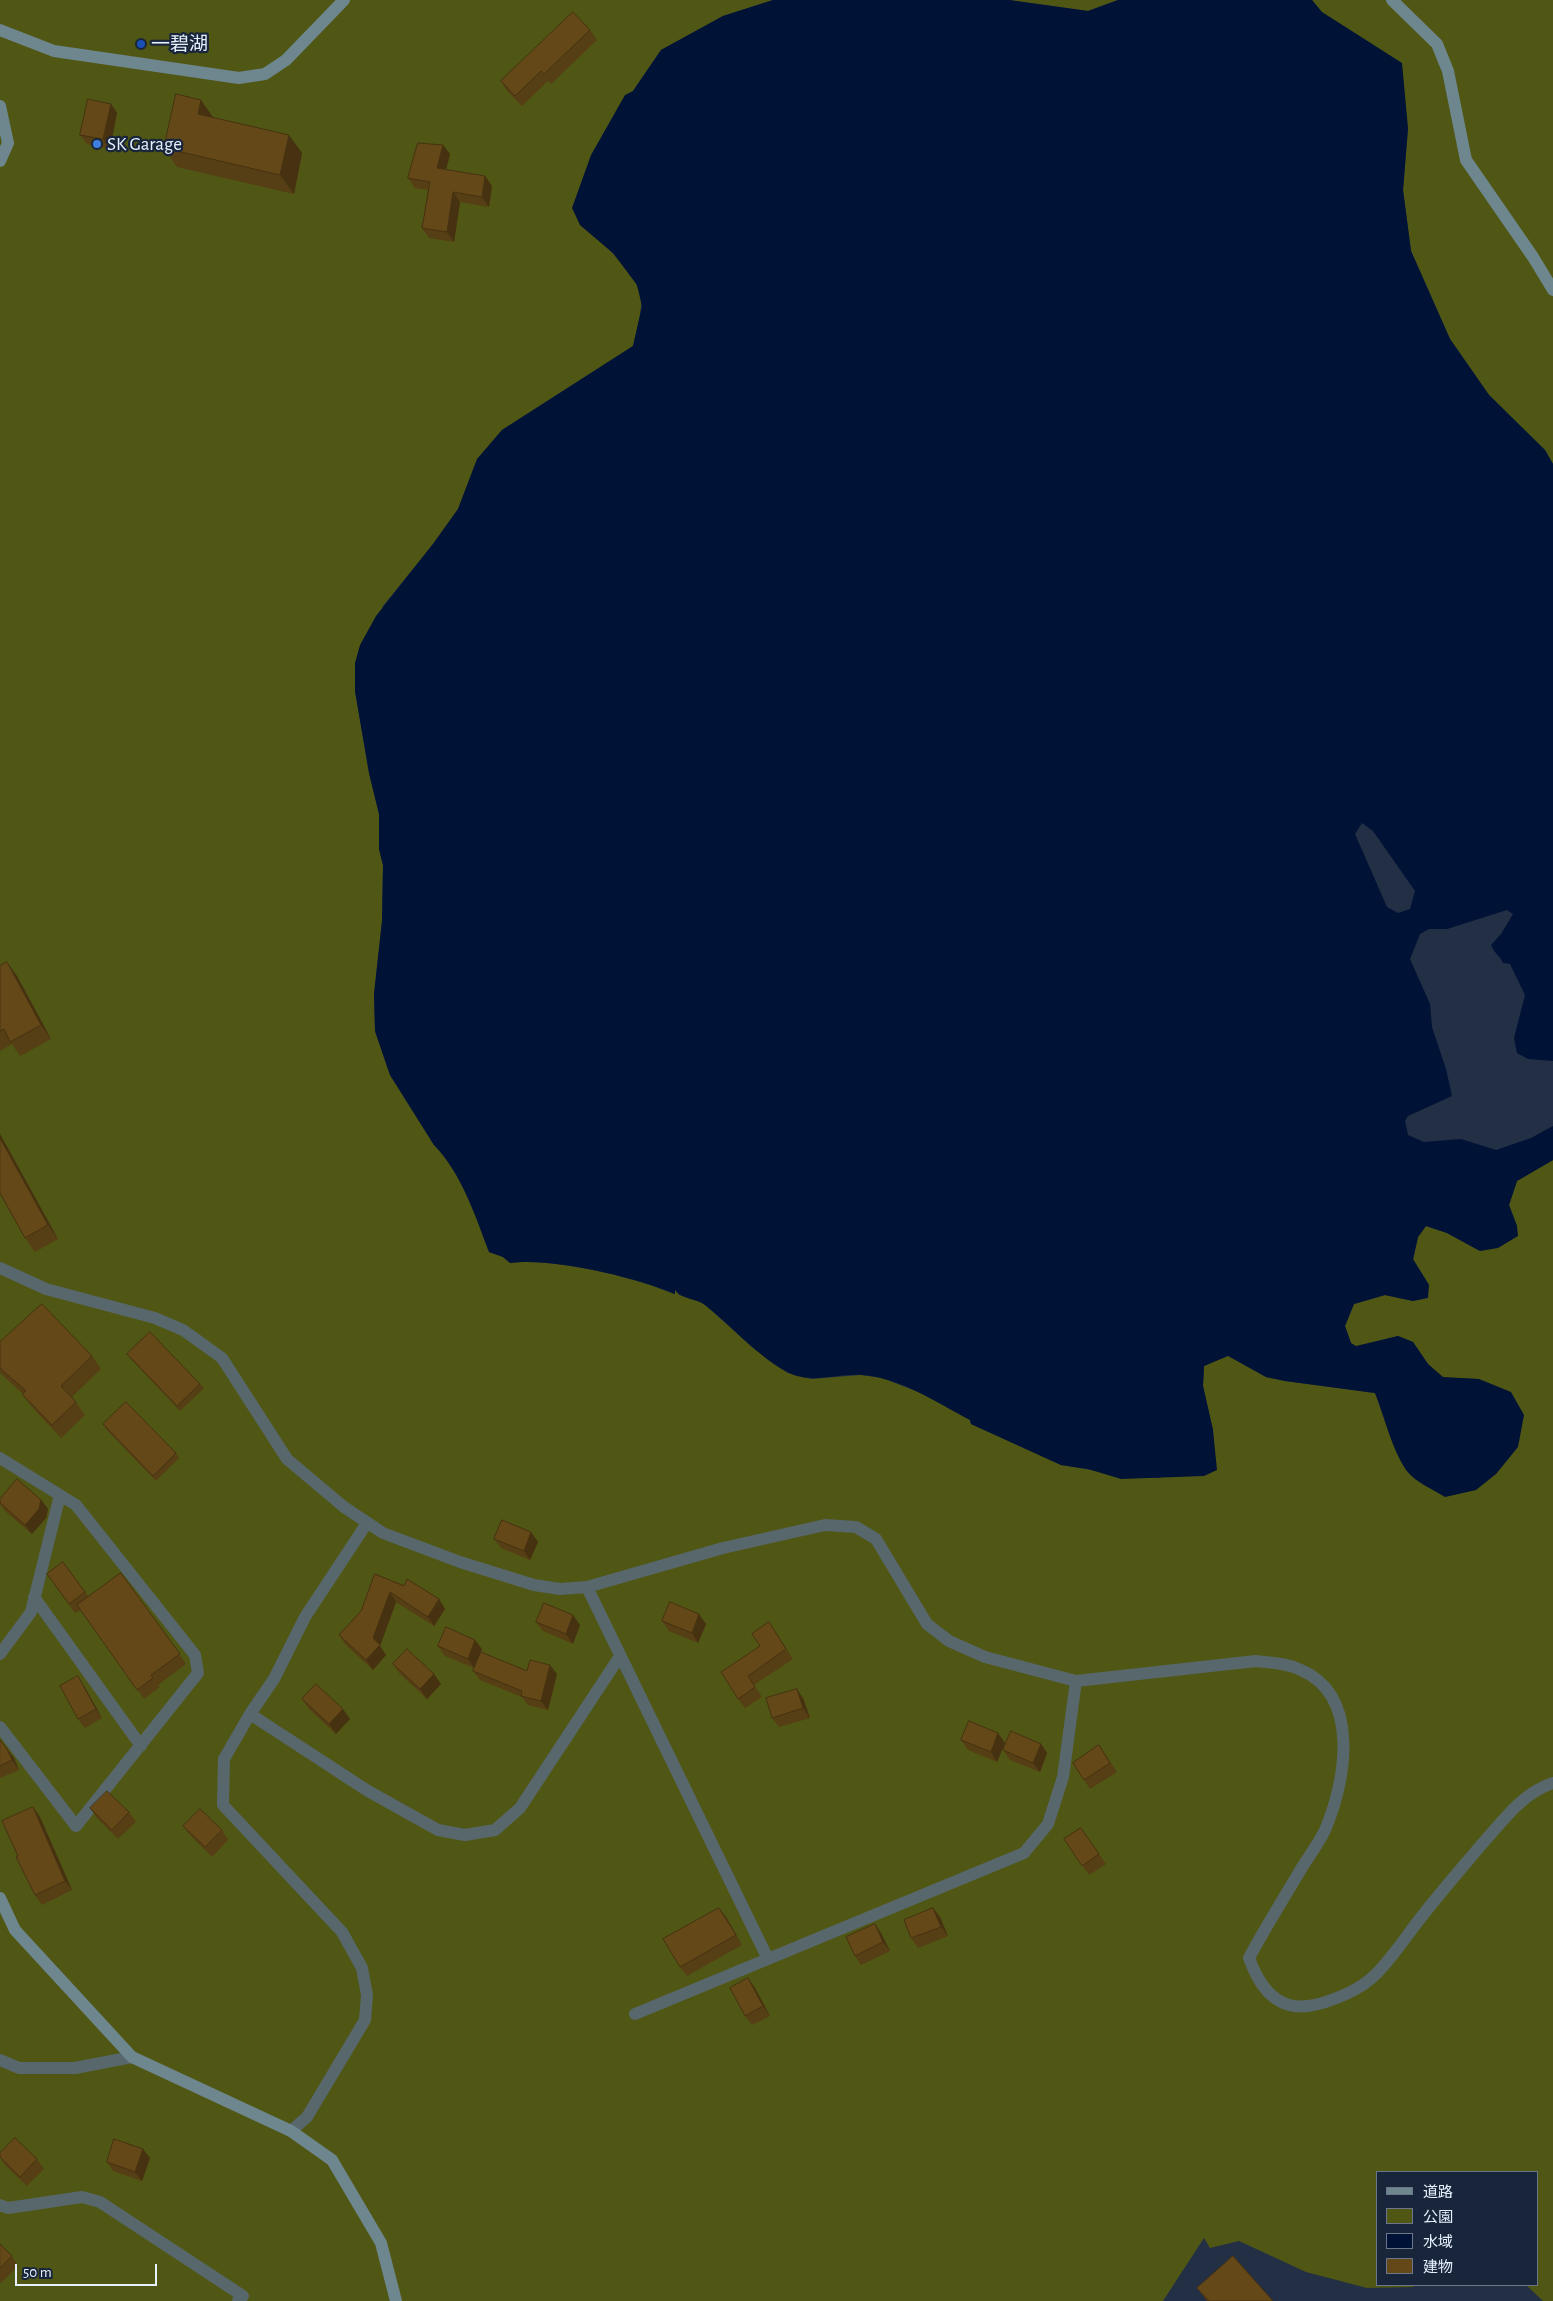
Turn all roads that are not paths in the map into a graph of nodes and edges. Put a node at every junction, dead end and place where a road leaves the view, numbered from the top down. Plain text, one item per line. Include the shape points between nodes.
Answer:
1 (344, 0) edge
2 (1392, 0) edge
3 (0, 30) edge
4 (0, 106) edge
5 (0, 161) edge
6 (1553, 290) edge
7 (0, 1268) edge
8 (0, 1458) edge
9 (60, 1495) junction
10 (367, 1523) junction
11 (587, 1588) junction
12 (34, 1597) junction
13 (0, 1654) edge
14 (620, 1656) junction
15 (1076, 1681) junction
16 (250, 1714) junction
17 (0, 1727) edge
18 (140, 1746) junction
19 (1553, 1783) edge
20 (0, 1898) edge
21 (768, 1959) junction
22 (635, 2014) dead end
23 (132, 2057) junction
24 (0, 2060) edge
25 (291, 2131) junction
26 (0, 2206) edge
27 (238, 2301) edge
28 (396, 2301) edge

1 - 3 street via 286,60 265,74 239,78 54,51
2 - 6 street via 1437,44 1448,70 1466,160
4 - 5 street via 8,143
7 - 10 street via 46,1289 155,1318 183,1330 222,1358 287,1459
8 - 9 street
9 - 12 street
9 - 18 street via 76,1505 195,1655 198,1673
10 - 11 street via 382,1533 460,1562 534,1585 560,1589
10 - 16 street via 305,1616 274,1679
11 - 14 street
11 - 15 street via 723,1548 825,1525 856,1527 876,1539 927,1624 949,1641 985,1657
12 - 13 street via 31,1612
12 - 18 street
14 - 16 street via 520,1808 495,1830 464,1835 438,1830 368,1791
14 - 21 street
15 - 19 street via 1256,1661 1285,1664 1302,1670 1324,1685 1334,1698 1345,1737 1341,1779 1325,1830 1249,1958 1268,1992 1289,2005 1314,2005 1344,1996 1376,1976 1434,1901 1519,1802 1537,1789
15 - 21 street via 1063,1777 1048,1824 1024,1853
16 - 25 street via 224,1759 223,1805 342,1932 362,1968 367,1995 365,2020 308,2117
17 - 18 street via 76,1826
20 - 23 street via 14,1930
21 - 22 street
23 - 24 street via 74,2068 19,2068
23 - 25 street
25 - 28 street via 332,2160 381,2244
26 - 27 street via 8,2208 82,2197 100,2202 219,2278 243,2296

